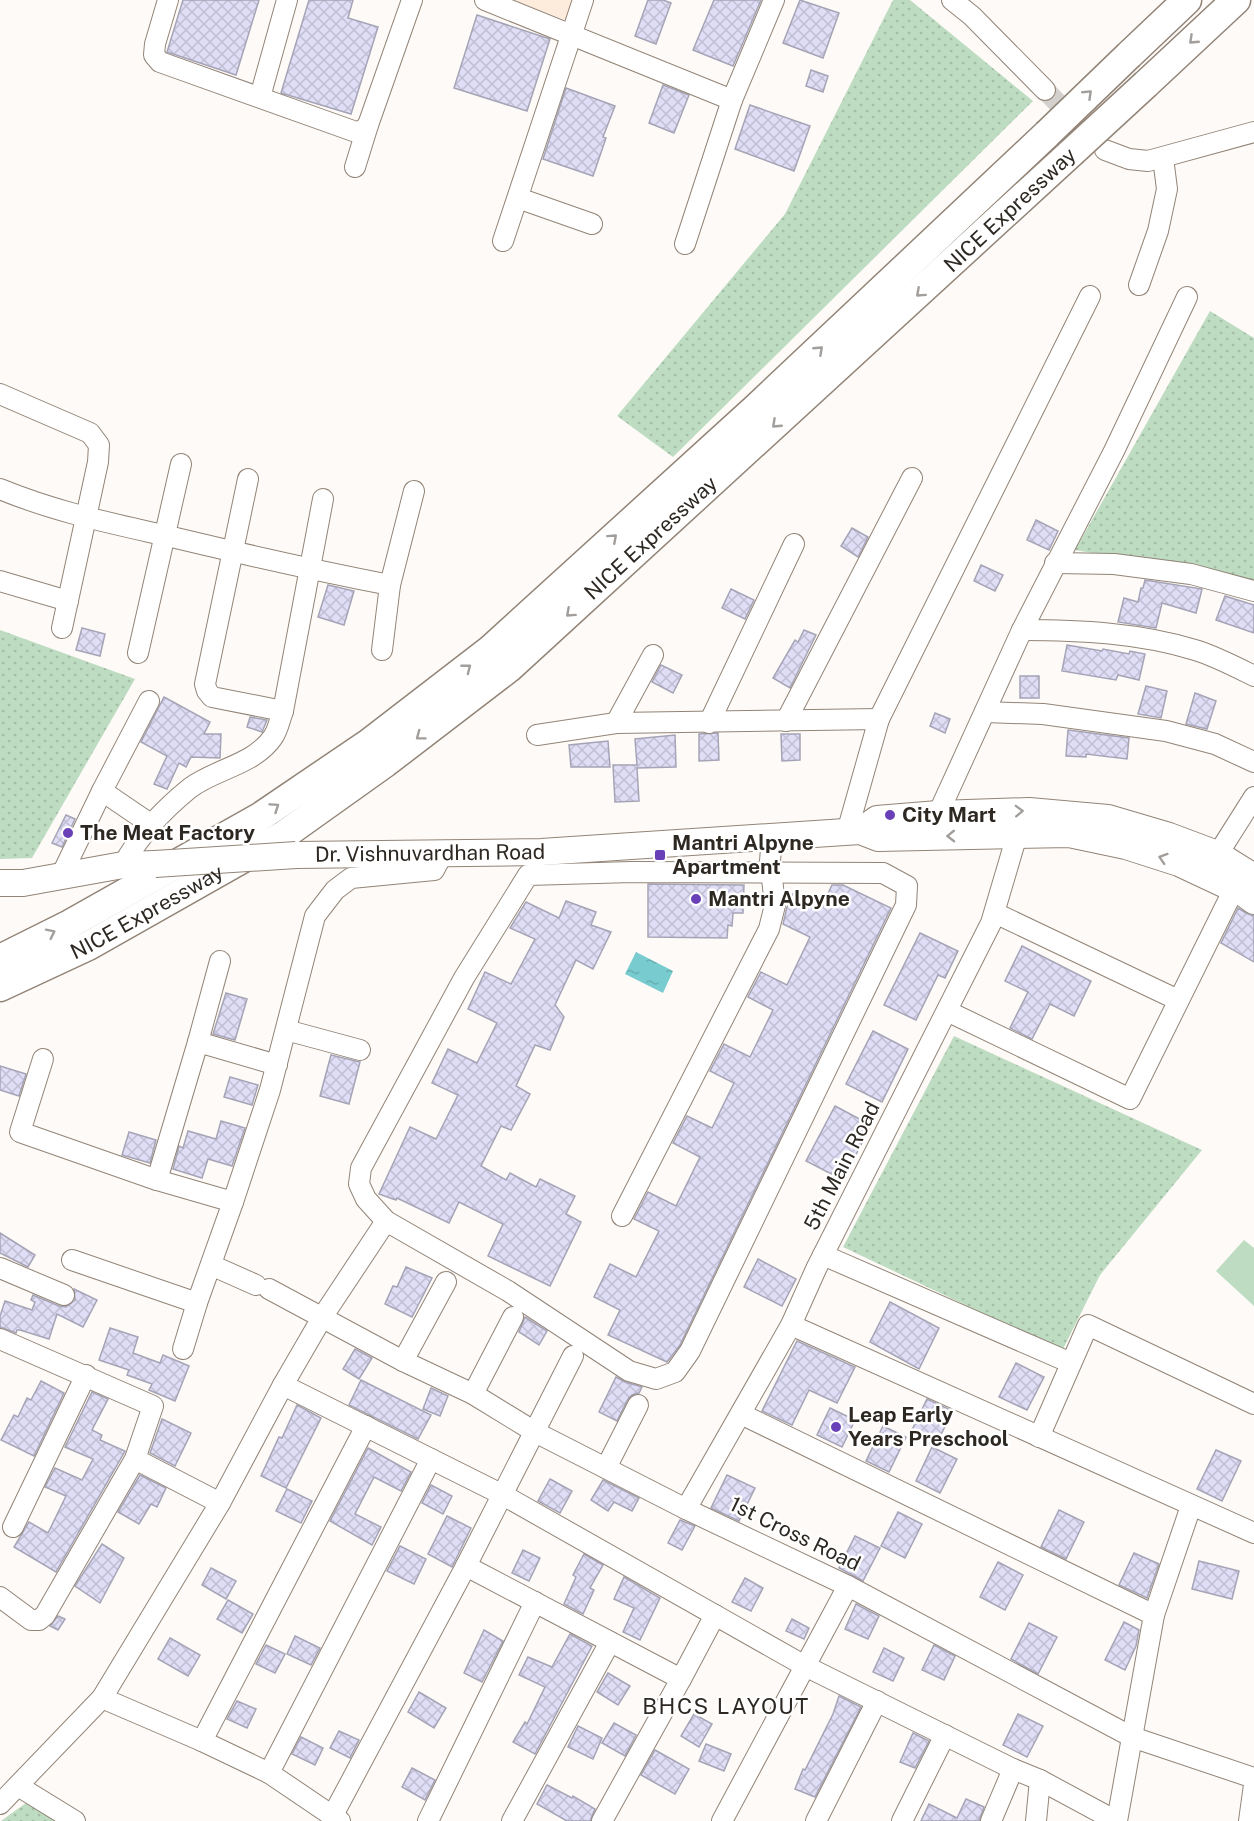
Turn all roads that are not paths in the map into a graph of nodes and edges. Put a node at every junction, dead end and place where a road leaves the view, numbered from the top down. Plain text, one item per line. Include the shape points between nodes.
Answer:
1 (168, 0) edge
2 (287, 0) edge
3 (412, 0) edge
4 (485, 0) edge
5 (583, 0) edge
6 (774, 0) edge
7 (952, 0) edge
8 (959, 0) edge
9 (1187, 0) edge
10 (1236, 0) edge
11 (972, 16) junction
12 (572, 35) junction
13 (1045, 90) tunnel mouth
14 (260, 97) junction
15 (732, 100) junction
16 (368, 125) junction
17 (1254, 132) edge
18 (1105, 150) tunnel mouth
19 (1163, 158) junction
20 (355, 166) dead end
21 (518, 198) junction
22 (592, 224) dead end
23 (503, 241) dead end
24 (685, 244) dead end
25 (1139, 285) dead end
26 (1090, 296) dead end
27 (1187, 297) dead end
28 (0, 394) edge
29 (181, 464) dead end
30 (912, 478) dead end
31 (248, 479) dead end
32 (0, 489) edge
33 (414, 491) dead end
34 (323, 499) dead end
35 (87, 518) junction
36 (165, 536) junction
37 (794, 544) dead end
38 (233, 552) junction
39 (1055, 563) junction
40 (311, 570) junction
41 (0, 581) edge
42 (390, 585) junction
43 (1254, 591) edge
44 (68, 601) junction
45 (62, 627) dead end
46 (1022, 630) junction
47 (382, 650) dead end
48 (138, 653) dead end
49 (652, 655) dead end
50 (1254, 676) edge
51 (148, 701) dead end
52 (283, 711) junction
53 (985, 712) junction
54 (879, 719) junction
55 (786, 721) junction
56 (616, 723) junction
57 (709, 723) junction
58 (537, 735) dead end
59 (1254, 762) edge
60 (102, 791) junction
61 (1254, 796) edge
62 (938, 814) junction
63 (152, 825) junction
64 (853, 832) junction
65 (1017, 835) junction
66 (772, 837) junction
67 (443, 853) junction
68 (619, 860) junction
69 (123, 865) junction
70 (1212, 865) junction
71 (771, 873) junction
72 (61, 876) junction
73 (0, 883) edge
74 (1247, 889) edge
75 (995, 913) junction
76 (0, 959) edge
77 (220, 961) dead end
78 (0, 987) edge
79 (1178, 999) junction
80 (947, 1011) junction
81 (286, 1030) junction
82 (198, 1042) junction
83 (360, 1050) dead end
84 (43, 1059) dead end
85 (277, 1065) junction
86 (157, 1180) junction
87 (233, 1202) junction
88 (622, 1216) dead end
89 (386, 1221) junction
90 (823, 1255) junction
91 (72, 1260) dead end
92 (211, 1265) junction
93 (0, 1269) edge
94 (446, 1282) dead end
95 (64, 1295) dead end
96 (197, 1303) junction
97 (323, 1316) junction
98 (513, 1317) dead end
99 (791, 1325) junction
100 (0, 1339) edge
101 (183, 1349) dead end
102 (573, 1356) dead end
103 (403, 1361) junction
104 (1071, 1364) junction
105 (86, 1375) junction
106 (283, 1385) junction
107 (473, 1394) junction
108 (1254, 1404) edge
109 (638, 1405) dead end
110 (741, 1414) junction
111 (366, 1426) junction
112 (535, 1432) junction
113 (1039, 1437) junction
114 (431, 1459) junction
115 (135, 1460) junction
116 (606, 1468) junction
117 (503, 1495) junction
118 (220, 1503) junction
119 (1191, 1506) junction
120 (686, 1509) junction
121 (14, 1527) dead end
122 (1254, 1533) edge
123 (466, 1566) junction
124 (848, 1586) junction
125 (0, 1596) edge
126 (535, 1602) junction
127 (715, 1615) junction
128 (1154, 1615) junction
129 (610, 1642) junction
130 (805, 1666) junction
131 (681, 1679) junction
132 (102, 1698) junction
133 (877, 1701) junction
134 (945, 1734) junction
135 (1132, 1737) junction
136 (202, 1741) junction
137 (1013, 1769) junction
138 (269, 1773) junction
139 (1254, 1778) edge
140 (1040, 1780) junction
141 (1254, 1785) edge
142 (18, 1786) junction
143 (0, 1804) edge
144 (337, 1818) edge
145 (75, 1821) edge
146 (428, 1821) edge
147 (512, 1821) edge
148 (602, 1821) edge
149 (722, 1821) edge
150 (816, 1821) edge
151 (902, 1821) edge
152 (991, 1821) edge
153 (1036, 1821) edge
154 (1116, 1821) edge
155 (1249, 1821) edge

1 - 14 street via 155,44 154,55 160,62
2 - 14 street
3 - 16 street
4 - 12 street
5 - 12 street
6 - 15 street
7 - 11 street
8 - 11 street
76 -> 9 highway, NICE Expressway, bridge via 260,817 369,743 492,649 756,408
10 -> 78 highway, NICE Expressway, bridge via 509,668 284,835 88,946
11 - 13 street
12 - 15 street
12 - 21 street
14 - 16 street via 356,132
15 - 24 street
16 - 20 street
17 - 19 street
18 - 19 street via 1129,159
19 - 25 street via 1167,189 1158,231
21 - 22 street
21 - 23 street
26 - 54 street
27 - 39 street via 1114,451
28 - 35 street via 95,438 99,445 98,462
29 - 36 street
30 - 55 street
31 - 38 street
32 - 35 street
33 - 42 street
34 - 40 street
35 - 36 street
35 - 44 street
36 - 38 street
36 - 48 street
37 - 57 street
38 - 40 street
38 - 52 street via 205,684 207,692 212,698
39 - 43 street via 1114,564 1191,574
39 - 46 street
40 - 42 street
40 - 52 street
41 - 44 street
42 - 47 street
44 - 45 street
46 - 50 street via 1072,630 1148,639 1197,650
46 - 53 street
49 - 56 street
51 - 60 street
52 - 63 street via 273,737 253,756 192,787
53 - 59 street via 1043,714 1166,731 1215,744
53 - 62 street
54 - 55 street
54 - 64 street
55 - 57 street
56 - 57 street
56 - 58 street
60 - 63 street
60 - 72 street
61 - 70 street
62 - 64 main road, Dr. Vishnuvardhan Road via 877,819
62 -> 70 main road, Dr. Vishnuvardhan Road via 1029,811 1108,819 1169,836
63 - 69 street via 133,846
65 -> 64 main road, Dr. Vishnuvardhan Road via 878,838
64 - 66 main road, Dr. Vishnuvardhan Road
70 -> 65 main road, Dr. Vishnuvardhan Road via 1179,863 1069,834
65 - 75 street, 5th Main Road
66 - 68 main road, Dr. Vishnuvardhan Road
66 - 71 street
67 - 68 main road, Dr. Vishnuvardhan Road via 541,852
67 - 69 main road, Dr. Vishnuvardhan Road, bridge via 296,855
67 - 81 street via 434,870 351,878 335,890 315,916
68 - 71 street
68 - 89 street via 528,875 464,978 361,1168 359,1184 366,1199
69 - 72 main road, Dr. Vishnuvardhan Road
70 - 74 main road, Dr. Vishnuvardhan Road
71 - 88 street via 775,905 769,929
71 - 89 street via 883,873 908,886 906,905 690,1351 675,1372 656,1379 629,1371 508,1291
72 - 73 main road, Dr. Vishnuvardhan Road
74 - 79 street
75 - 79 street
75 - 80 street, 5th Main Road
77 - 82 street
79 - 80 street via 1130,1099
80 - 90 street, 5th Main Road
81 - 83 street
81 - 85 street
82 - 85 street
82 - 86 street
84 - 86 street via 20,1132
85 - 87 street
86 - 87 street
87 - 92 street
89 - 97 street
90 - 99 street, 5th Main Road
90 - 104 street
91 - 96 street
92 - 96 street
92 - 97 street, 1st Cross Road
93 - 95 street
94 - 103 street
96 - 101 street
97 - 103 street, 1st Cross Road
97 - 106 street
98 - 107 street
99 - 110 street, 5th Main Road
99 - 113 street
100 - 105 street
102 - 112 street
103 - 107 street, 1st Cross Road
104 - 108 street via 1088,1325
104 - 113 street
105 - 115 street via 153,1406
105 - 121 street
106 - 111 street
106 - 118 street
107 - 112 street, 1st Cross Road
109 - 116 street
110 - 120 street, 5th Main Road
110 - 128 street
111 - 114 street
111 - 136 street
112 - 116 street, 1st Cross Road
112 - 117 street
113 - 119 street
114 - 117 street
114 - 138 street
115 - 118 street
115 - 125 street via 45,1615 31,1620
116 - 120 street, 1st Cross Road
117 - 123 street
117 - 127 street
118 - 132 street
119 - 122 street
119 - 128 street
120 - 124 street, 1st Cross Road
123 - 126 street
123 - 144 street
124 - 130 street
124 - 135 street, 1st Cross Road
126 - 129 street
126 - 146 street
127 - 130 street
127 - 131 street
128 - 135 street
129 - 131 street
129 - 147 street
130 - 133 street
130 - 149 street
131 - 148 street
132 - 136 street
132 - 142 street
133 - 134 street
133 - 150 street
134 - 137 street
134 - 151 street
135 - 139 street, 1st Cross Road
135 - 154 street
136 - 138 street
137 - 140 street
137 - 152 street
138 - 144 street
140 - 153 street
140 - 154 street
141 - 155 street
142 - 143 street
142 - 145 street

